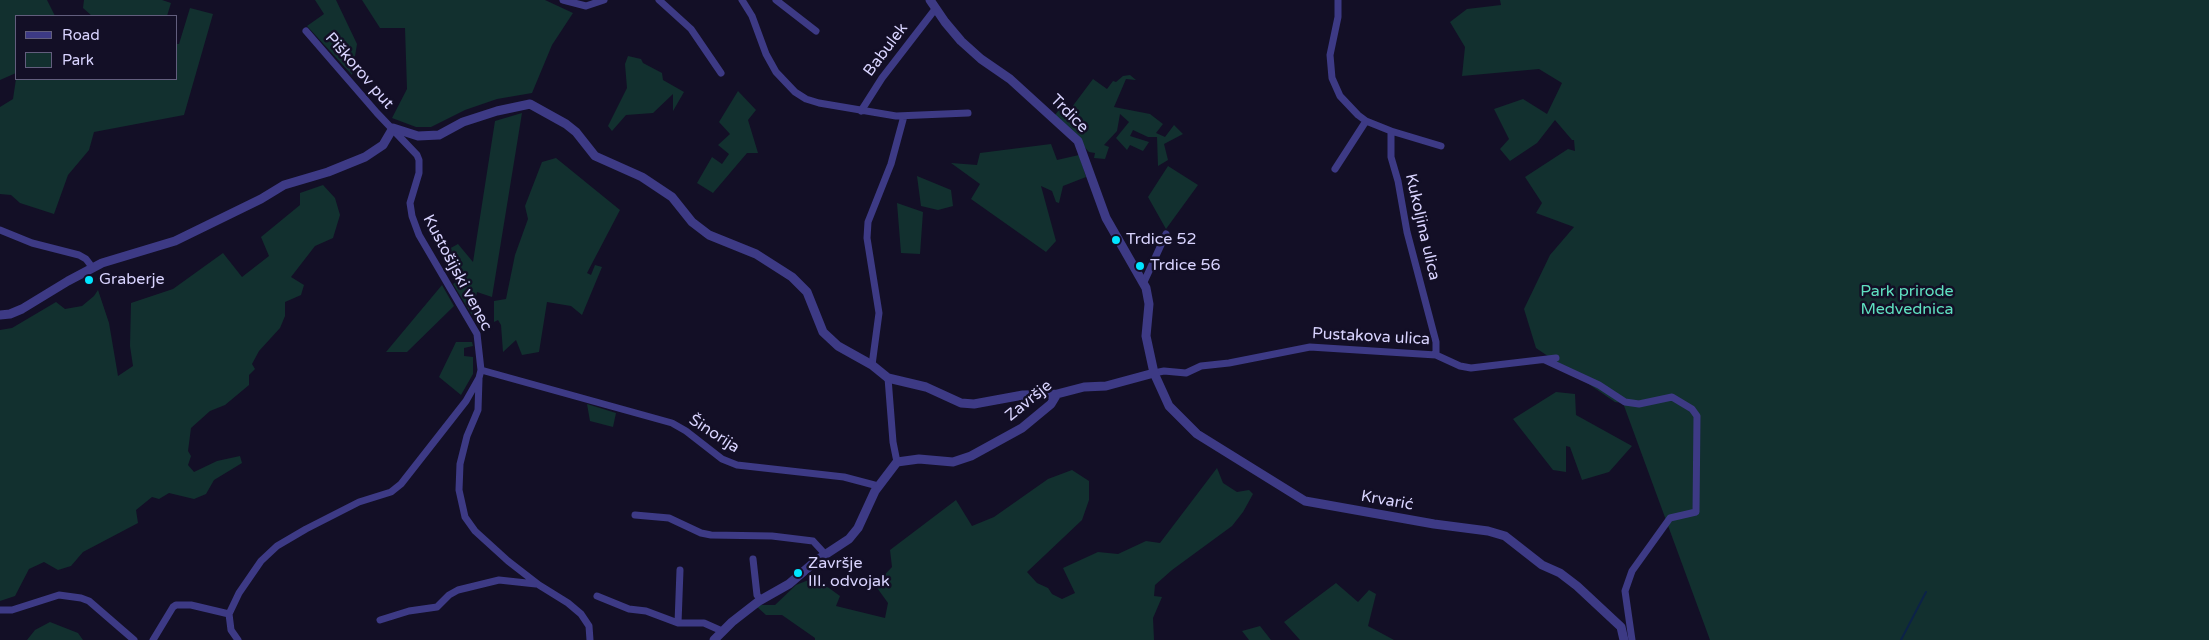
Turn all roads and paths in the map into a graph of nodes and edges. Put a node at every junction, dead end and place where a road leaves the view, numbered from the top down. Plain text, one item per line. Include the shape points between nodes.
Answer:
1 (563, 0) edge
2 (604, 0) edge
3 (659, 0) edge
4 (742, 0) edge
5 (776, 0) edge
6 (930, 0) edge
7 (1338, 0) edge
8 (936, 8) junction
9 (306, 31) dead end
10 (816, 31) dead end
11 (721, 73) dead end
12 (861, 111) junction
13 (968, 113) dead end
14 (904, 116) junction
15 (1366, 121) junction
16 (392, 129) junction
17 (1391, 131) junction
18 (1441, 146) dead end
19 (1335, 169) dead end
20 (0, 230) edge
21 (1166, 234) dead end
22 (92, 267) junction
23 (1144, 282) junction
24 (0, 315) edge
25 (1436, 354) junction
26 (1556, 358) dead end
27 (1545, 360) junction
28 (872, 365) junction
29 (481, 370) junction
30 (1154, 373) junction
31 (479, 378) junction
32 (888, 378) junction
33 (1057, 394) junction
34 (897, 462) junction
35 (878, 486) junction
36 (635, 514) dead end
37 (825, 554) junction
38 (753, 559) dead end
39 (680, 570) dead end
40 (539, 585) junction
41 (597, 596) dead end
42 (761, 600) junction
43 (0, 610) edge
44 (228, 614) junction
45 (380, 620) dead end
46 (678, 623) junction
47 (722, 631) junction
48 (134, 640) edge
49 (153, 640) edge
50 (238, 640) edge
51 (590, 640) edge
52 (714, 640) edge
53 (1624, 640) edge
54 (1632, 640) edge

1 - 2 street via 586,6
3 - 11 street via 691,29
4 - 12 street via 752,16 769,61 785,83 816,102
5 - 10 street
6 - 8 street, Trdice
7 - 15 street via 1330,55 1332,78 1340,96
8 - 12 street, Babulek
8 - 23 street, Trdice via 952,31 973,52 1010,79 1078,141 1106,218
9 - 16 street, Piškorov put
12 - 14 street
13 - 14 street
14 - 28 street via 891,164 868,222 867,238 879,313
15 - 17 street
15 - 19 street
16 - 22 street via 383,145 365,157 284,185 175,241
16 - 28 street via 418,136 438,135 497,110 530,104 576,132 595,156 672,196 692,222 709,235 756,254 792,277 807,292 823,332 838,346
16 - 29 street, Kustošijski venec via 420,160 410,203 412,216 419,235 477,334
17 - 18 street
17 - 25 street, Kukoljina ulica via 1391,157 1434,334
20 - 22 street via 39,245 79,255
21 - 23 street
22 - 24 street via 22,309
23 - 30 street, Trdice via 1149,304 1146,336
25 - 27 street, Pustakova ulica via 1471,368
25 - 30 street, Pustakova ulica via 1310,347 1201,366 1186,372
26 - 27 street, Pustakova ulica
27 - 54 street via 1599,385 1625,402 1639,404 1672,397 1692,409 1697,416 1696,512 1670,518 1629,576 1625,591
28 - 32 street
29 - 31 street, Kustošijski venec
29 - 35 street, Šinorija via 672,423 707,450 737,465 844,477
30 - 33 street, Završje via 1106,386 1084,387
30 - 53 street, Krvarić via 1169,406 1197,434 1289,493 1326,505 1505,536 1542,565 1577,586 1621,627
31 - 40 street via 478,410 460,464 462,507 475,531
31 - 44 street, Kustošijski venec via 466,401 401,484 391,492 359,502 306,529 270,551 238,593
32 - 33 street via 926,386 967,404 1023,394
32 - 34 street via 892,442
33 - 34 street, Završje via 1051,404 1022,428 971,456 953,462 919,459
34 - 35 street
35 - 37 street via 854,533
36 - 37 street via 669,518 711,535 772,536 813,541
37 - 42 street via 789,584
38 - 42 street via 757,595
39 - 46 street
40 - 45 street via 499,580 458,590 437,607
40 - 51 street via 581,614 589,626
41 - 46 street
42 - 47 street
43 - 48 street via 12,610 59,595 81,598
44 - 49 street via 176,604
44 - 50 street
46 - 47 street via 704,623
47 - 52 street

